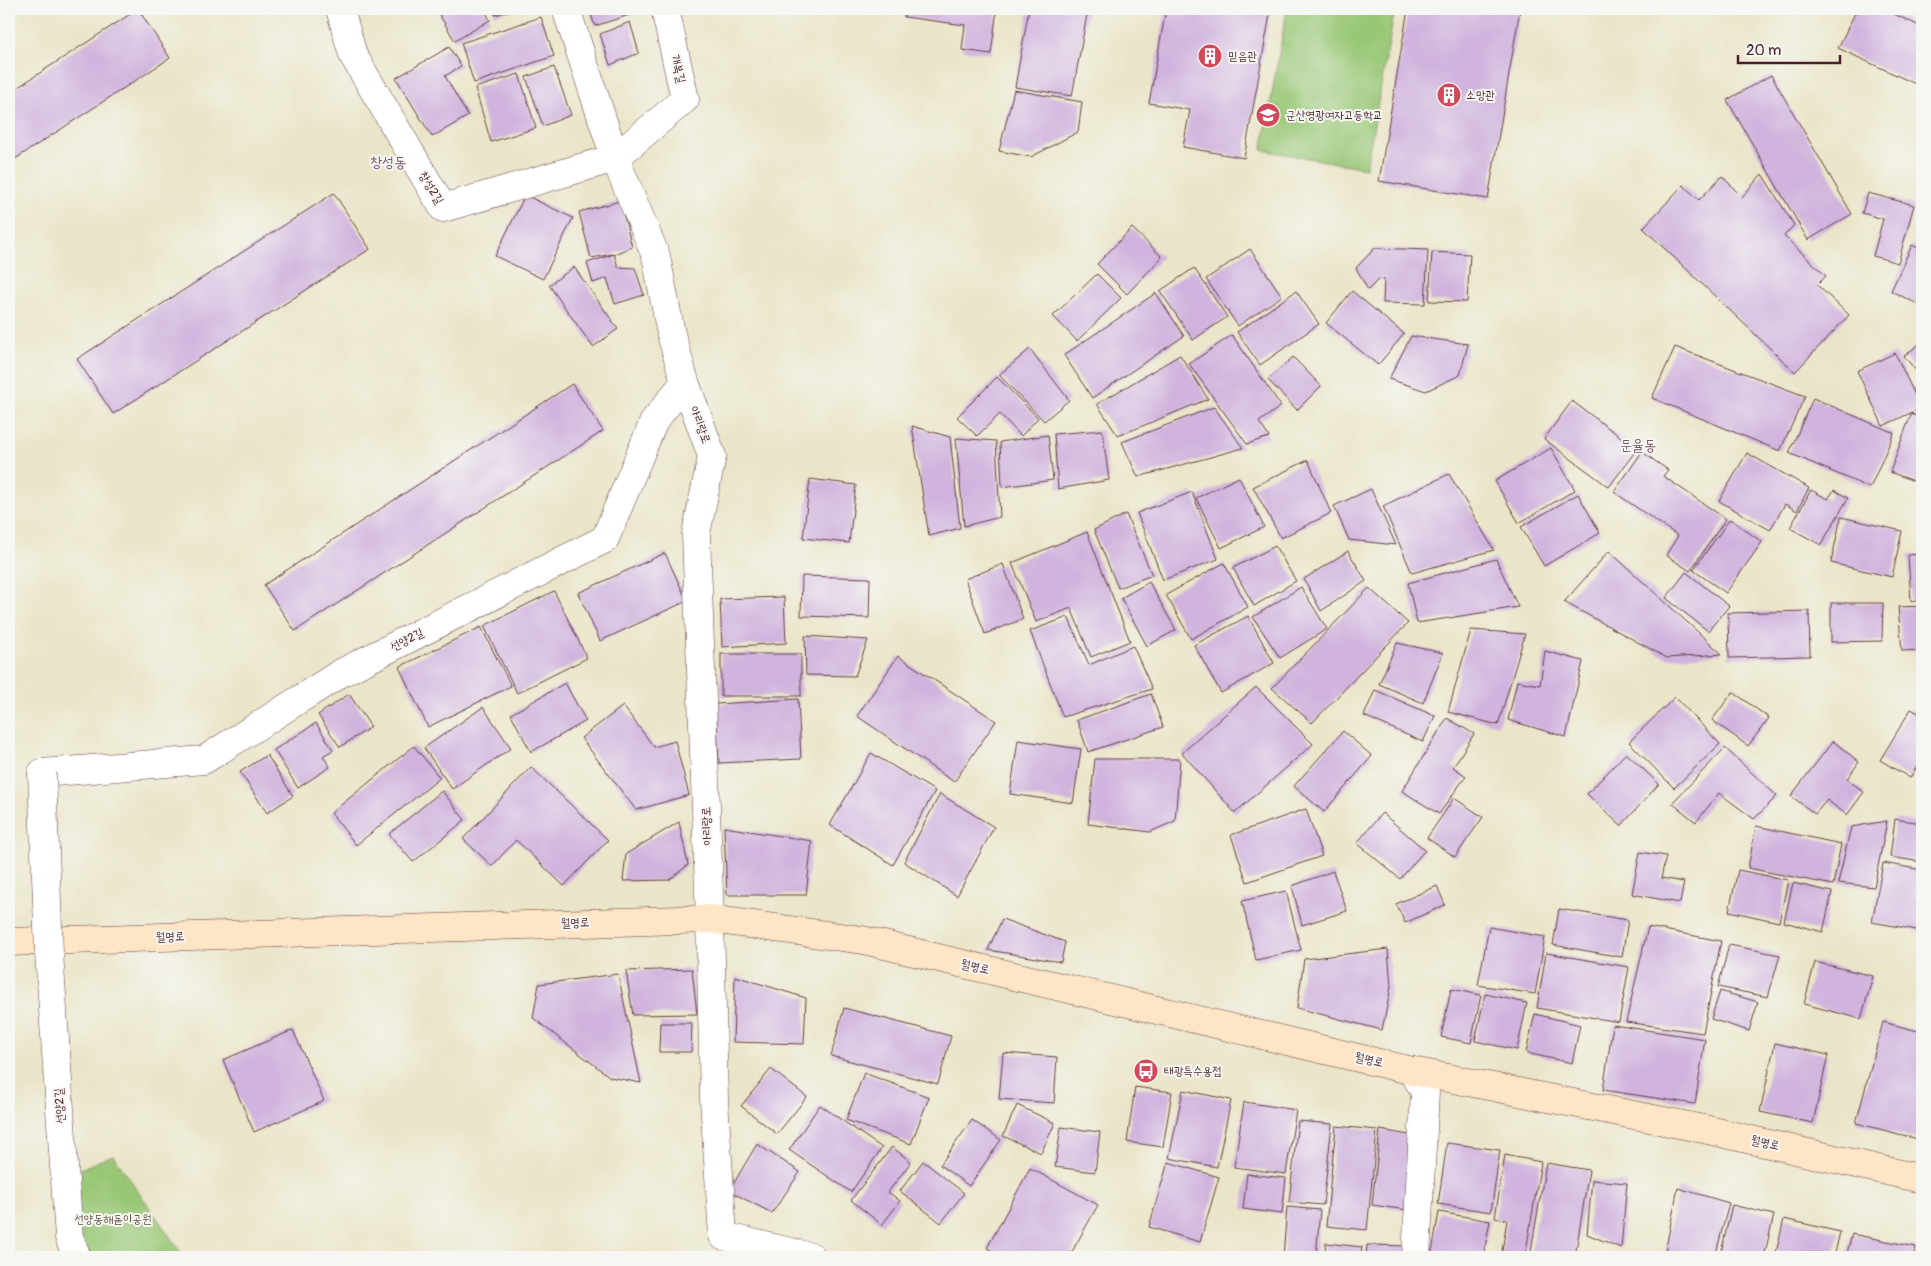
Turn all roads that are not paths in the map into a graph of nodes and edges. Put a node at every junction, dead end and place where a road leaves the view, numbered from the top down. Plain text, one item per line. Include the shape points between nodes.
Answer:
1 (340, 9) edge
2 (566, 9) edge
3 (664, 9) edge
4 (615, 158) junction
5 (685, 382) junction
6 (710, 919) junction
7 (9, 942) edge
8 (1412, 1071) junction
9 (1922, 1179) edge
10 (77, 1257) edge
11 (812, 1257) edge
12 (1416, 1257) edge

1 - 4 street, 창성2길 via 353,55 443,208
2 - 4 street, 아리랑로
3 - 4 street, 개복길 via 685,98
4 - 5 street, 아리랑로 via 656,256 671,334
5 - 6 street, 아리랑로 via 712,456 696,534
5 - 10 street, 선양2길, bridge via 654,421 605,539 341,673 204,760 42,773 49,953 68,1237
6 - 7 street, 월명로
6 - 8 street, 월명로 via 863,940
6 - 11 street, 아리랑로 via 714,1100 722,1236
8 - 9 street, 월명로 via 1704,1129
8 - 12 street via 1425,1092

